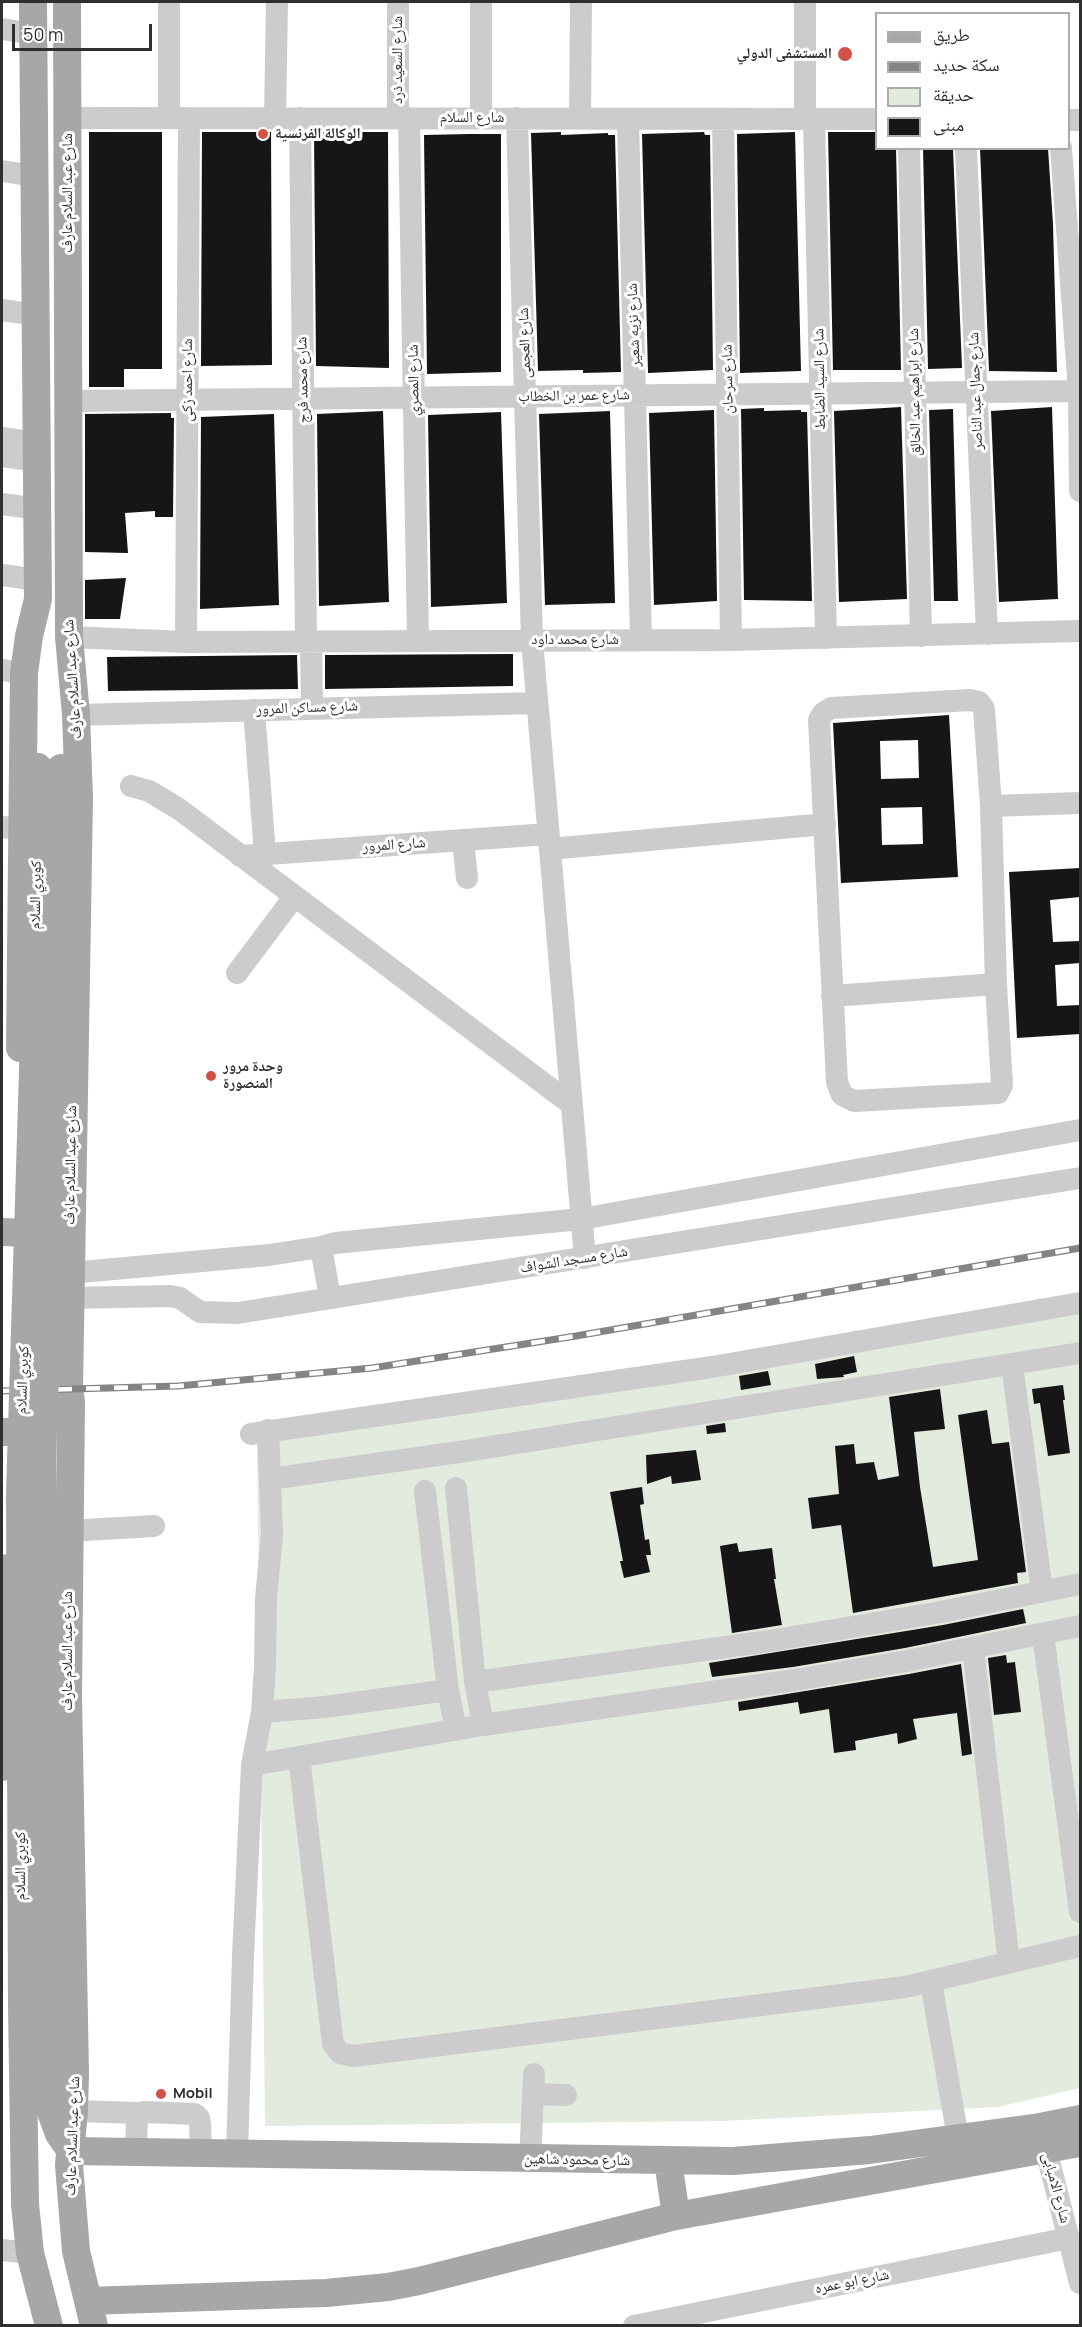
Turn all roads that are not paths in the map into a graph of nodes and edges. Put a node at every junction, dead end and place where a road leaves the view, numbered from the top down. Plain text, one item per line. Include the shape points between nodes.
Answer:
1 (33, 2) edge
2 (68, 2) edge
3 (169, 2) edge
4 (277, 2) edge
5 (398, 2) edge
6 (481, 2) edge
7 (581, 2) edge
8 (805, 2) edge
9 (2, 29) edge
10 (33, 34) junction
11 (68, 118) junction
12 (179, 118) junction
13 (275, 118) junction
14 (300, 118) junction
15 (404, 118) junction
16 (481, 118) junction
17 (518, 118) junction
18 (579, 118) junction
19 (628, 118) junction
20 (723, 119) junction
21 (810, 119) junction
22 (875, 119) edge
23 (909, 150) edge
24 (966, 150) edge
25 (1061, 150) edge
26 (2, 171) edge
27 (34, 176) junction
28 (2, 310) edge
29 (36, 315) junction
30 (976, 392) junction
31 (1079, 392) junction
32 (915, 393) junction
33 (820, 394) junction
34 (728, 395) junction
35 (636, 396) junction
36 (526, 397) junction
37 (414, 398) junction
38 (303, 399) junction
39 (188, 400) junction
40 (68, 401) junction
41 (2, 438) edge
42 (37, 452) junction
43 (2, 456) edge
44 (1080, 491) edge
45 (2, 504) edge
46 (38, 509) junction
47 (2, 575) edge
48 (38, 590) junction
49 (1080, 631) edge
50 (987, 634) junction
51 (921, 636) junction
52 (69, 637) junction
53 (826, 638) junction
54 (532, 640) junction
55 (640, 640) junction
56 (731, 640) junction
57 (418, 641) junction
58 (186, 642) junction
59 (308, 642) junction
60 (13, 672) edge
61 (537, 703) junction
62 (312, 708) junction
63 (254, 710) junction
64 (76, 715) junction
65 (49, 768) junction
66 (131, 786) dead end
67 (22, 796) junction
68 (79, 798) junction
69 (1080, 803) edge
70 (991, 806) junction
71 (825, 824) junction
72 (12, 828) edge
73 (463, 840) junction
74 (549, 842) junction
75 (265, 854) junction
76 (240, 856) junction
77 (467, 878) dead end
78 (294, 897) junction
79 (11, 914) edge
80 (237, 973) dead end
81 (996, 984) junction
82 (832, 996) junction
83 (11, 1018) edge
84 (572, 1104) junction
85 (1080, 1130) edge
86 (1080, 1178) edge
87 (581, 1219) junction
88 (10, 1232) edge
89 (70, 1235) junction
90 (321, 1247) junction
91 (585, 1258) junction
92 (69, 1286) junction
93 (330, 1298) junction
94 (1080, 1303) edge
95 (1080, 1353) edge
96 (1012, 1364) junction
97 (7, 1432) edge
98 (270, 1479) junction
99 (68, 1484) junction
100 (11, 1485) junction
101 (456, 1488) dead end
102 (426, 1491) dead end
103 (5, 1517) edge
104 (154, 1526) dead end
105 (68, 1531) junction
106 (4, 1584) edge
107 (1080, 1584) edge
108 (1042, 1591) junction
109 (1080, 1626) edge
110 (1044, 1634) junction
111 (973, 1648) junction
112 (3, 1657) edge
113 (475, 1682) junction
114 (447, 1690) junction
115 (68, 1695) junction
116 (2, 1707) edge
117 (262, 1712) junction
118 (483, 1725) junction
119 (456, 1730) junction
120 (2, 1747) edge
121 (299, 1757) junction
122 (252, 1765) junction
123 (2, 1767) edge
124 (1080, 1912) edge
125 (1080, 1946) edge
126 (1009, 1963) junction
127 (931, 1982) junction
128 (566, 2095) dead end
129 (74, 2111) junction
130 (139, 2113) junction
131 (1080, 2118) edge
132 (958, 2138) junction
133 (1043, 2139) junction
134 (1080, 2143) edge
135 (71, 2151) junction
136 (136, 2152) junction
137 (201, 2153) junction
138 (237, 2154) junction
139 (530, 2159) junction
140 (12, 2161) edge
141 (668, 2161) junction
142 (2, 2186) edge
143 (25, 2204) junction
144 (675, 2216) junction
145 (1074, 2248) edge
146 (2, 2250) edge
147 (30, 2253) junction
148 (1080, 2283) edge
149 (91, 2313) edge
150 (49, 2325) edge
151 (634, 2325) edge

1 - 10 main road
2 - 11 main road, شارع عبد السلام عارف
3 - 12 street, شارع احمد زكى
4 - 13 street
5 - 15 street, شارع السعيد ذرد
6 - 16 street
7 - 18 street
8 - 21 street, شارع السيد الضابط
9 - 10 street
10 - 27 main road
11 - 12 street, شارع السلام
11 - 40 main road, شارع عبد السلام عارف
12 - 13 street, شارع السلام
12 - 39 street, شارع احمد زكى
13 - 14 street, شارع السلام
14 - 15 street, شارع السلام
14 - 38 street, شارع محمد فرج
15 - 16 street, شارع السلام
15 - 37 street, شارع المصري
16 - 17 street, شارع السلام
17 - 18 street, شارع السلام
17 - 36 street, شارع العجمى
18 - 19 street, شارع السلام
19 - 20 street, شارع السلام
19 - 35 street, شارع نزيه شعير
20 - 21 street, شارع السلام
20 - 34 street, شارع سرحان
21 - 22 street, شارع السلام
21 - 33 street, شارع السيد الضابط
23 - 32 street, شارع ابراهيم عبد الخالق
24 - 30 street, شارع جمال عبد الناصر
25 - 31 street
26 - 27 street
27 - 29 main road
28 - 29 street
29 - 42 main road
30 - 31 street, شارع عمر بن الخطاب
30 - 32 street, شارع عمر بن الخطاب
30 - 50 street, شارع جمال عبد الناصر
31 - 44 street
32 - 33 street, شارع عمر بن الخطاب
32 - 51 street, شارع ابراهيم عبد الخالق
33 - 34 street, شارع عمر بن الخطاب
33 - 53 street, شارع السيد الضابط
34 - 35 street, شارع عمر بن الخطاب
34 - 56 street, شارع سرحان
35 - 36 street, شارع عمر بن الخطاب
35 - 55 street, شارع نزيه شعير
36 - 37 street, شارع عمر بن الخطاب
36 - 54 street, شارع العجمى
37 - 38 street, شارع عمر بن الخطاب
37 - 57 street, شارع المصري
38 - 39 street, شارع عمر بن الخطاب
38 - 59 street, شارع محمد فرج
39 - 40 street, شارع عمر بن الخطاب
39 - 58 street, شارع احمد زكى
40 - 52 main road, شارع عبد السلام عارف
41 - 42 street
42 - 43 street
42 - 46 main road
45 - 46 street
46 - 48 main road
47 - 48 street
48 - 60 main road via 29,636
48 - 65 main road, كوبري السلام
49 - 50 street, شارع محمد داود
50 - 51 street, شارع محمد داود
51 - 53 street, شارع محمد داود
52 - 58 street, شارع محمد داود
52 - 64 main road, شارع عبد السلام عارف
52 - 65 main road, كوبري السلام via 63,697
53 - 56 street, شارع محمد داود
54 - 55 street, شارع محمد داود
54 - 57 street, شارع محمد داود
54 - 61 street, شارع العجمى
55 - 56 street, شارع محمد داود
57 - 59 street, شارع محمد داود
58 - 59 street, شارع محمد داود
59 - 62 street, شارع محمد فرج
60 - 67 main road
61 - 62 street, شارع مساكن المرور
61 - 74 street, شارع العجمى
62 - 63 street, شارع مساكن المرور
63 - 64 street, شارع مساكن المرور
63 - 75 street
64 - 68 main road, شارع عبد السلام عارف
65 - 135 main road, كوبري السلام, bridge via 50,1231 42,1460 48,2097 59,2134
65 - 140 main road, كوبري السلام, bridge via 35,1006 20,1493 22,2007
66 - 76 street via 165,799
67 - 68 main road
67 - 72 main road
68 - 89 main road, شارع عبد السلام عارف
69 - 70 street
70 - 71 street via 984,709 979,702 831,708 819,720
70 - 81 street
71 - 74 street, شارع المرور
71 - 82 street
72 - 79 main road
73 - 74 street, شارع المرور
73 - 75 street, شارع المرور
73 - 77 street
74 - 84 street, شارع العجمى
75 - 76 street, شارع المرور
76 - 78 street
78 - 80 street
78 - 84 street
79 - 83 main road
81 - 82 street
81 - 82 street via 1002,1085 998,1093 854,1101 842,1095 837,1082
83 - 88 main road
84 - 87 street, شارع العجمى
85 - 87 street
86 - 91 street, شارع مسجد الشواف
87 - 90 street
87 - 91 street, شارع العجمى
88 - 89 main road
88 - 97 main road
89 - 92 main road, شارع عبد السلام عارف
90 - 92 street
90 - 93 street
91 - 93 street, شارع مسجد الشواف
92 - 93 street, شارع مسجد الشواف via 171,1296 200,1312 219,1313
92 - 99 main road, شارع عبد السلام عارف
94 - 98 street via 712,1367 260,1432
95 - 96 street
96 - 98 street
96 - 108 street
97 - 100 main road
98 - 117 street via 272,1534
99 - 100 main road
99 - 105 main road, شارع عبد السلام عارف
100 - 103 main road
101 - 113 street
102 - 114 street
103 - 106 main road
104 - 105 street
105 - 115 main road, شارع عبد السلام عارف
106 - 112 main road
107 - 108 street
108 - 113 street via 769,1641
109 - 110 street
110 - 111 street
110 - 124 street
111 - 118 street via 795,1680
111 - 126 street
112 - 116 main road
113 - 118 street
114 - 117 street
114 - 119 street
115 - 116 main road
115 - 129 main road, شارع عبد السلام عارف
116 - 120 main road
117 - 122 street
118 - 119 street
119 - 121 street
120 - 123 main road
121 - 122 street
121 - 127 street via 333,2044 340,2053 353,2056
122 - 138 street
125 - 126 street
126 - 127 street
127 - 132 street
128 - 139 street via 533,2084
129 - 130 street
129 - 135 main road, شارع عبد السلام عارف
130 - 136 street
130 - 137 street via 195,2114 200,2124
131 - 133 main road, شارع محمود شاهين
132 - 133 main road, شارع محمود شاهين
132 - 141 main road, شارع محمود شاهين via 824,2156
133 - 134 main road, شارع محمود شاهين
133 - 144 main road, شارع محمود شاهين
133 - 145 street, شارع الامبابى
135 - 136 main road, شارع محمود شاهين
135 - 149 main road, شارع عبد السلام عارف via 70,2200 75,2241
136 - 137 main road, شارع محمود شاهين
137 - 138 main road, شارع محمود شاهين
138 - 139 main road, شارع محمود شاهين
139 - 141 main road, شارع محمود شاهين
140 - 143 main road
141 - 144 main road
142 - 143 main road
143 - 147 main road
144 - 149 main road, شارع محمود شاهين via 388,2287
145 - 148 street, شارع الامبابى
145 - 151 street, شارع ابو عمره
146 - 147 street
147 - 150 main road

